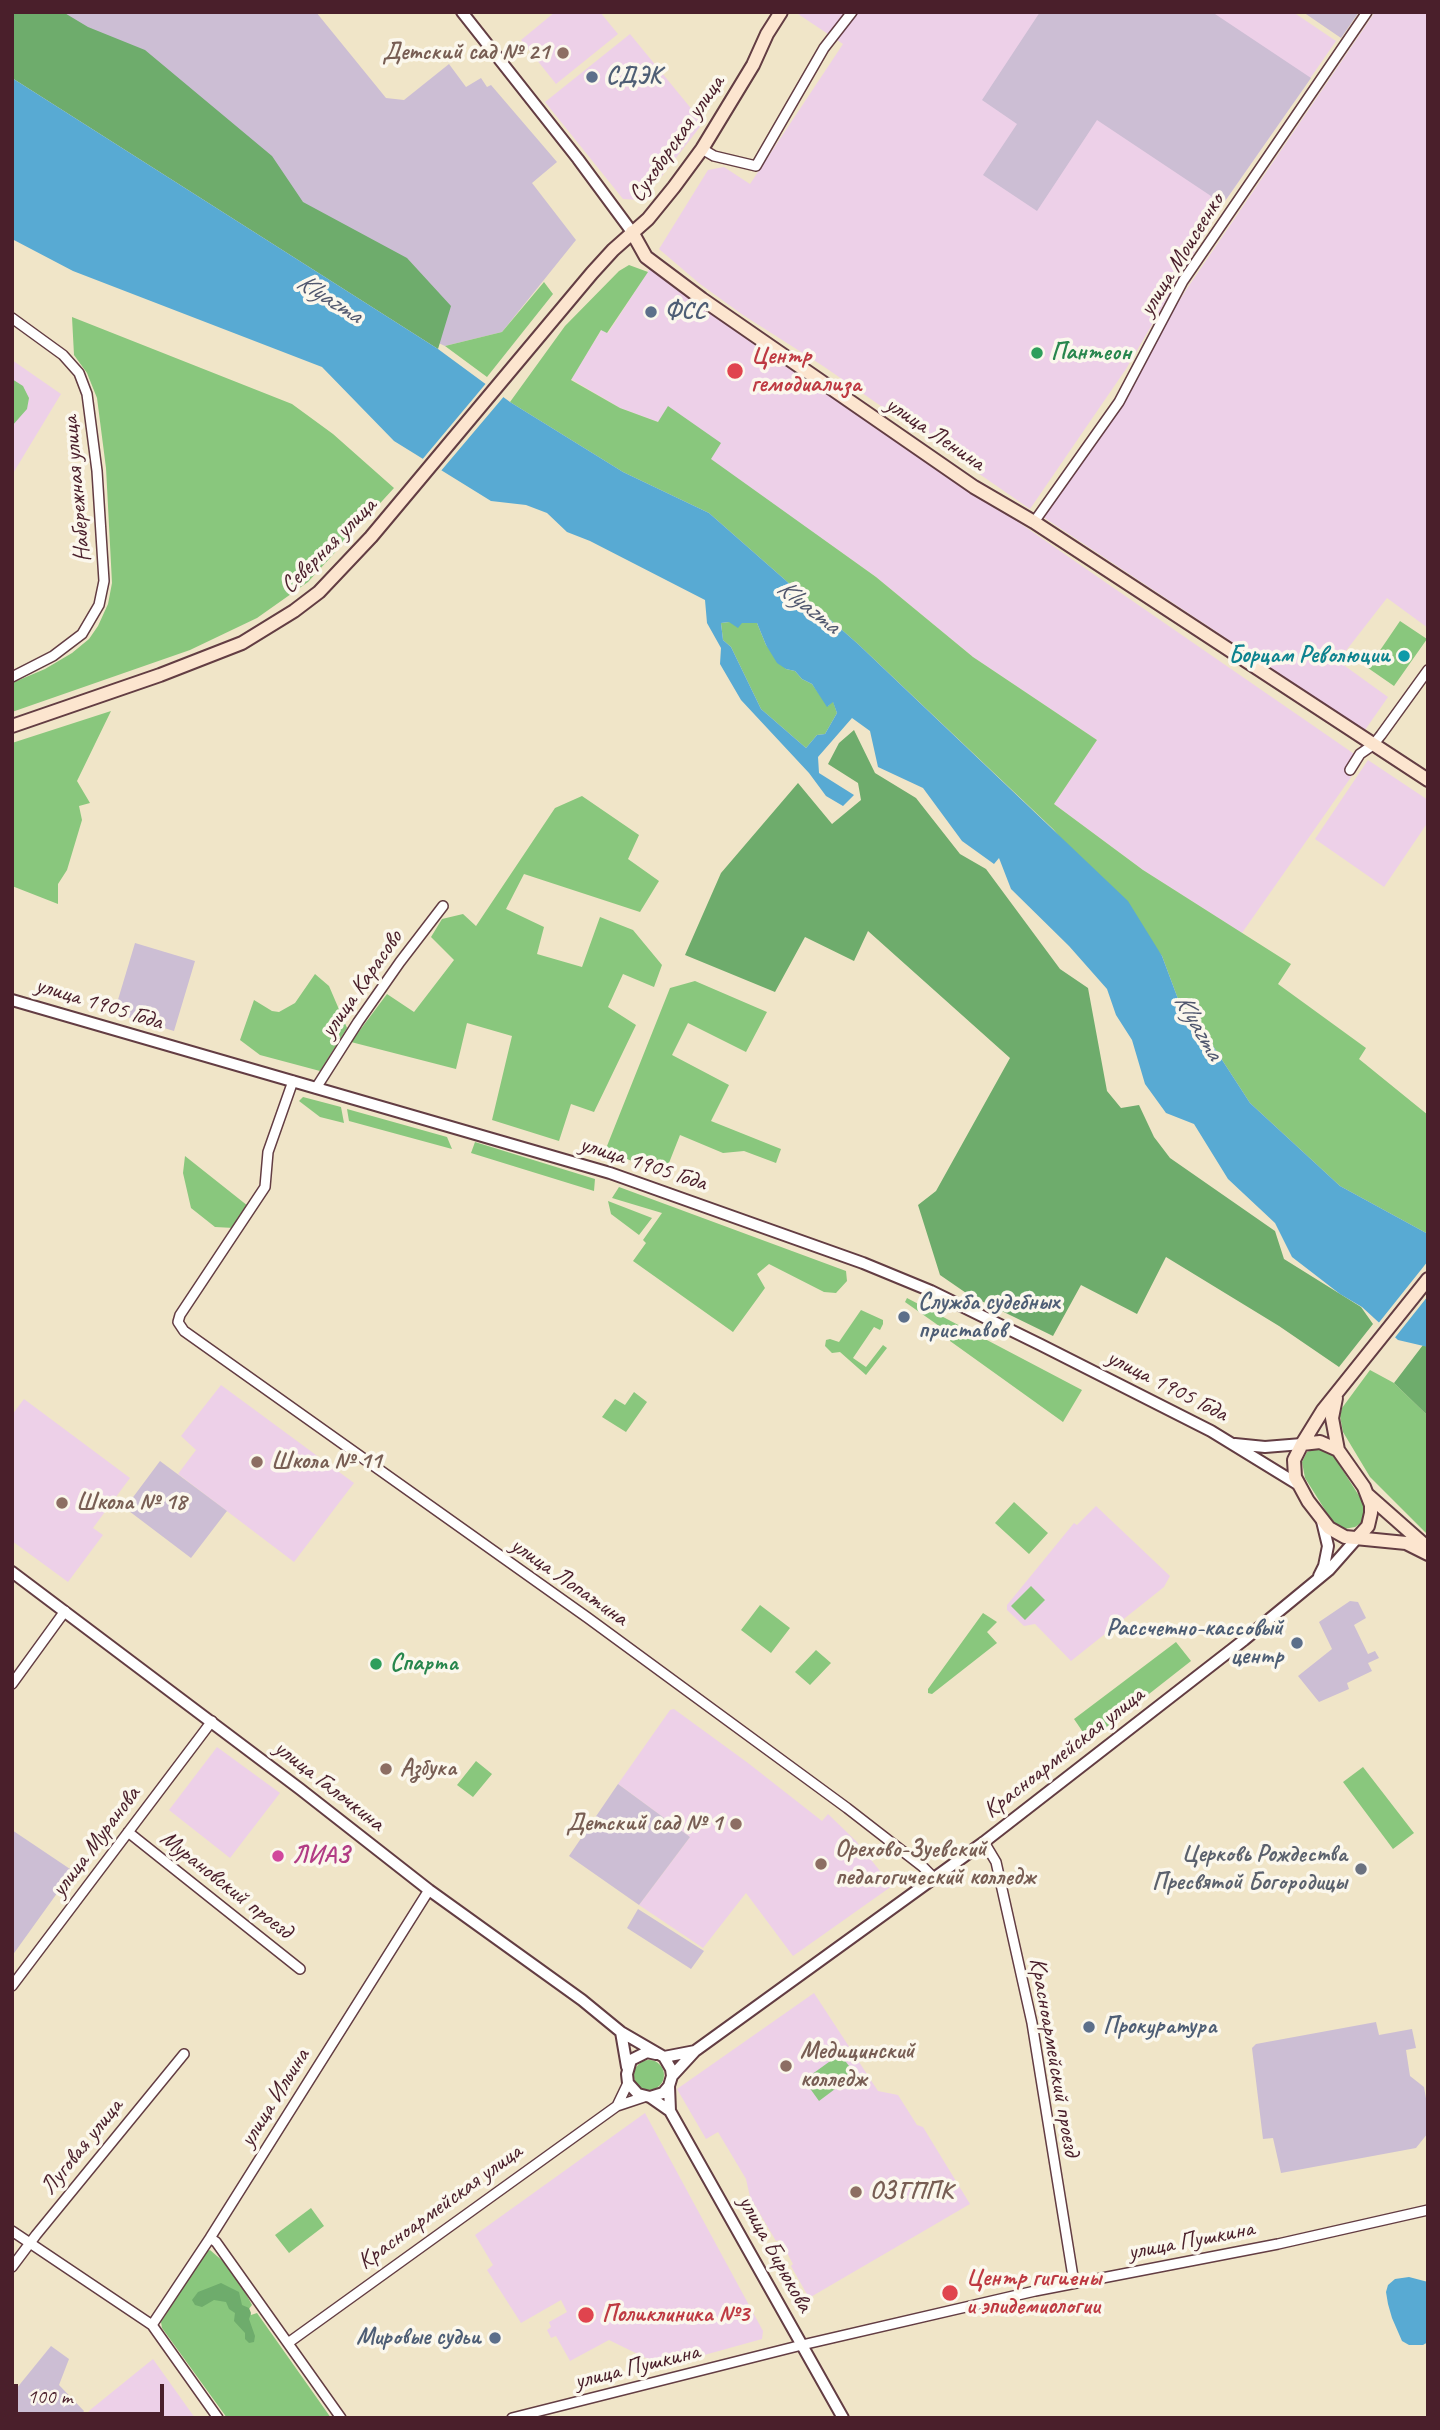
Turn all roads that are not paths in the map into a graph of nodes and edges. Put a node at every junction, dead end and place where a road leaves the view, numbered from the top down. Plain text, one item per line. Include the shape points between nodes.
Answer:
1 (463, 12) edge
2 (781, 12) edge
3 (852, 12) edge
4 (1367, 12) edge
5 (702, 149) junction
6 (632, 232) junction
7 (12, 318) edge
8 (535, 340) joint
9 (1034, 522) junction
10 (1428, 670) edge
11 (12, 677) edge
12 (12, 726) edge
13 (1373, 745) junction
14 (1350, 770) dead end
15 (1428, 780) edge
16 (443, 906) dead end
17 (12, 1000) edge
18 (293, 1080) junction
19 (316, 1088) junction
20 (1428, 1279) edge
21 (1337, 1394) junction
22 (1232, 1444) junction
23 (1302, 1444) junction
24 (1338, 1450) junction
25 (1299, 1485) junction
26 (1368, 1495) junction
27 (1322, 1521) junction
28 (1359, 1536) junction
29 (1428, 1548) edge
30 (1428, 1554) edge
31 (12, 1572) edge
32 (1318, 1578) junction
33 (65, 1611) junction
34 (12, 1684) edge
35 (212, 1721) junction
36 (128, 1832) junction
37 (984, 1842) junction
38 (934, 1878) junction
39 (429, 1890) junction
40 (300, 1969) dead end
41 (12, 1986) edge
42 (621, 2032) junction
43 (695, 2051) junction
44 (184, 2054) dead end
45 (660, 2055) junction
46 (627, 2068) junction
47 (670, 2081) junction
48 (628, 2083) junction
49 (647, 2097) junction
50 (617, 2106) junction
51 (670, 2111) junction
52 (1428, 2210) edge
53 (12, 2231) edge
54 (210, 2238) junction
55 (31, 2244) junction
56 (12, 2267) edge
57 (1074, 2283) junction
58 (152, 2325) junction
59 (288, 2343) junction
60 (802, 2345) junction
61 (218, 2418) edge
62 (341, 2418) edge
63 (512, 2418) edge
64 (843, 2418) edge

1 - 6 street, улица Ленина
2 - 5 main road, Сухоборская улица
3 - 5 street via 824,48 756,166
4 - 9 street, улица Моисеенко via 1183,281 1119,402
5 - 6 main road, Сухоборская улица via 648,219
6 - 8 main road, Сухоборская улица
6 - 9 main road, улица Ленина via 646,257 702,299 974,487
7 - 11 street, Набережная улица via 63,355 79,373 87,394 104,581 99,605 82,634 53,656
8 - 12 main road, Северная улица via 371,537 319,592 242,643
9 - 13 main road, улица Ленина
10 - 13 street
13 - 14 street
13 - 15 main road, улица Ленина
16 - 19 street, улица Карасово via 358,1021
17 - 18 street, улица 1905 Года
18 - 19 street, улица 1905 Года
18 - 38 street, улица Лопатина via 268,1152 265,1187 180,1315 178,1322 184,1331 589,1618 847,1808
19 - 22 street, улица 1905 Года via 610,1173 863,1263 974,1312
20 - 21 main road
21 - 23 main road
21 - 24 main road via 1332,1418
22 - 23 street
22 - 25 street, улица 1905 Года
23 - 24 main road via 1320,1442
23 - 25 main road via 1294,1467
24 - 26 main road
25 - 27 main road
26 - 28 main road via 1370,1520
26 - 29 main road
27 - 28 main road via 1345,1537
27 - 32 street via 1328,1546
28 - 30 main road via 1406,1543
28 - 32 street, Красноармейская улица
31 - 33 street, улица Галочкина
32 - 37 street, Красноармейская улица
33 - 34 street
33 - 35 street, улица Галочкина
35 - 36 street, улица Муранова
35 - 39 street, улица Галочкина
36 - 40 street, Мурановский проезд
36 - 41 street, улица Муранова
37 - 38 street, Красноармейская улица
37 - 57 street, Красноармейский проезд via 996,1862 1032,2023
38 - 43 street, Красноармейская улица
39 - 42 street, улица Галочкина
39 - 54 street, улица Ильина
42 - 45 street, улица Галочкина
42 - 46 street
43 - 45 street
43 - 47 street
44 - 55 street, Луговая улица
45 - 46 street via 639,2054
45 - 47 street via 671,2069
46 - 48 street
47 - 49 street via 663,2093
47 - 51 street
48 - 49 street
48 - 50 street
49 - 50 street
49 - 51 street
50 - 59 street, Красноармейская улица
51 - 60 street, улица Бирюкова
52 - 57 street, улица Пушкина
53 - 55 street
54 - 58 street, улица Ильина
54 - 59 street
55 - 56 street, Луговая улица
55 - 58 street
57 - 60 street, улица Пушкина
58 - 61 street
59 - 62 street
60 - 63 street, улица Пушкина
60 - 64 street, улица Бирюкова

